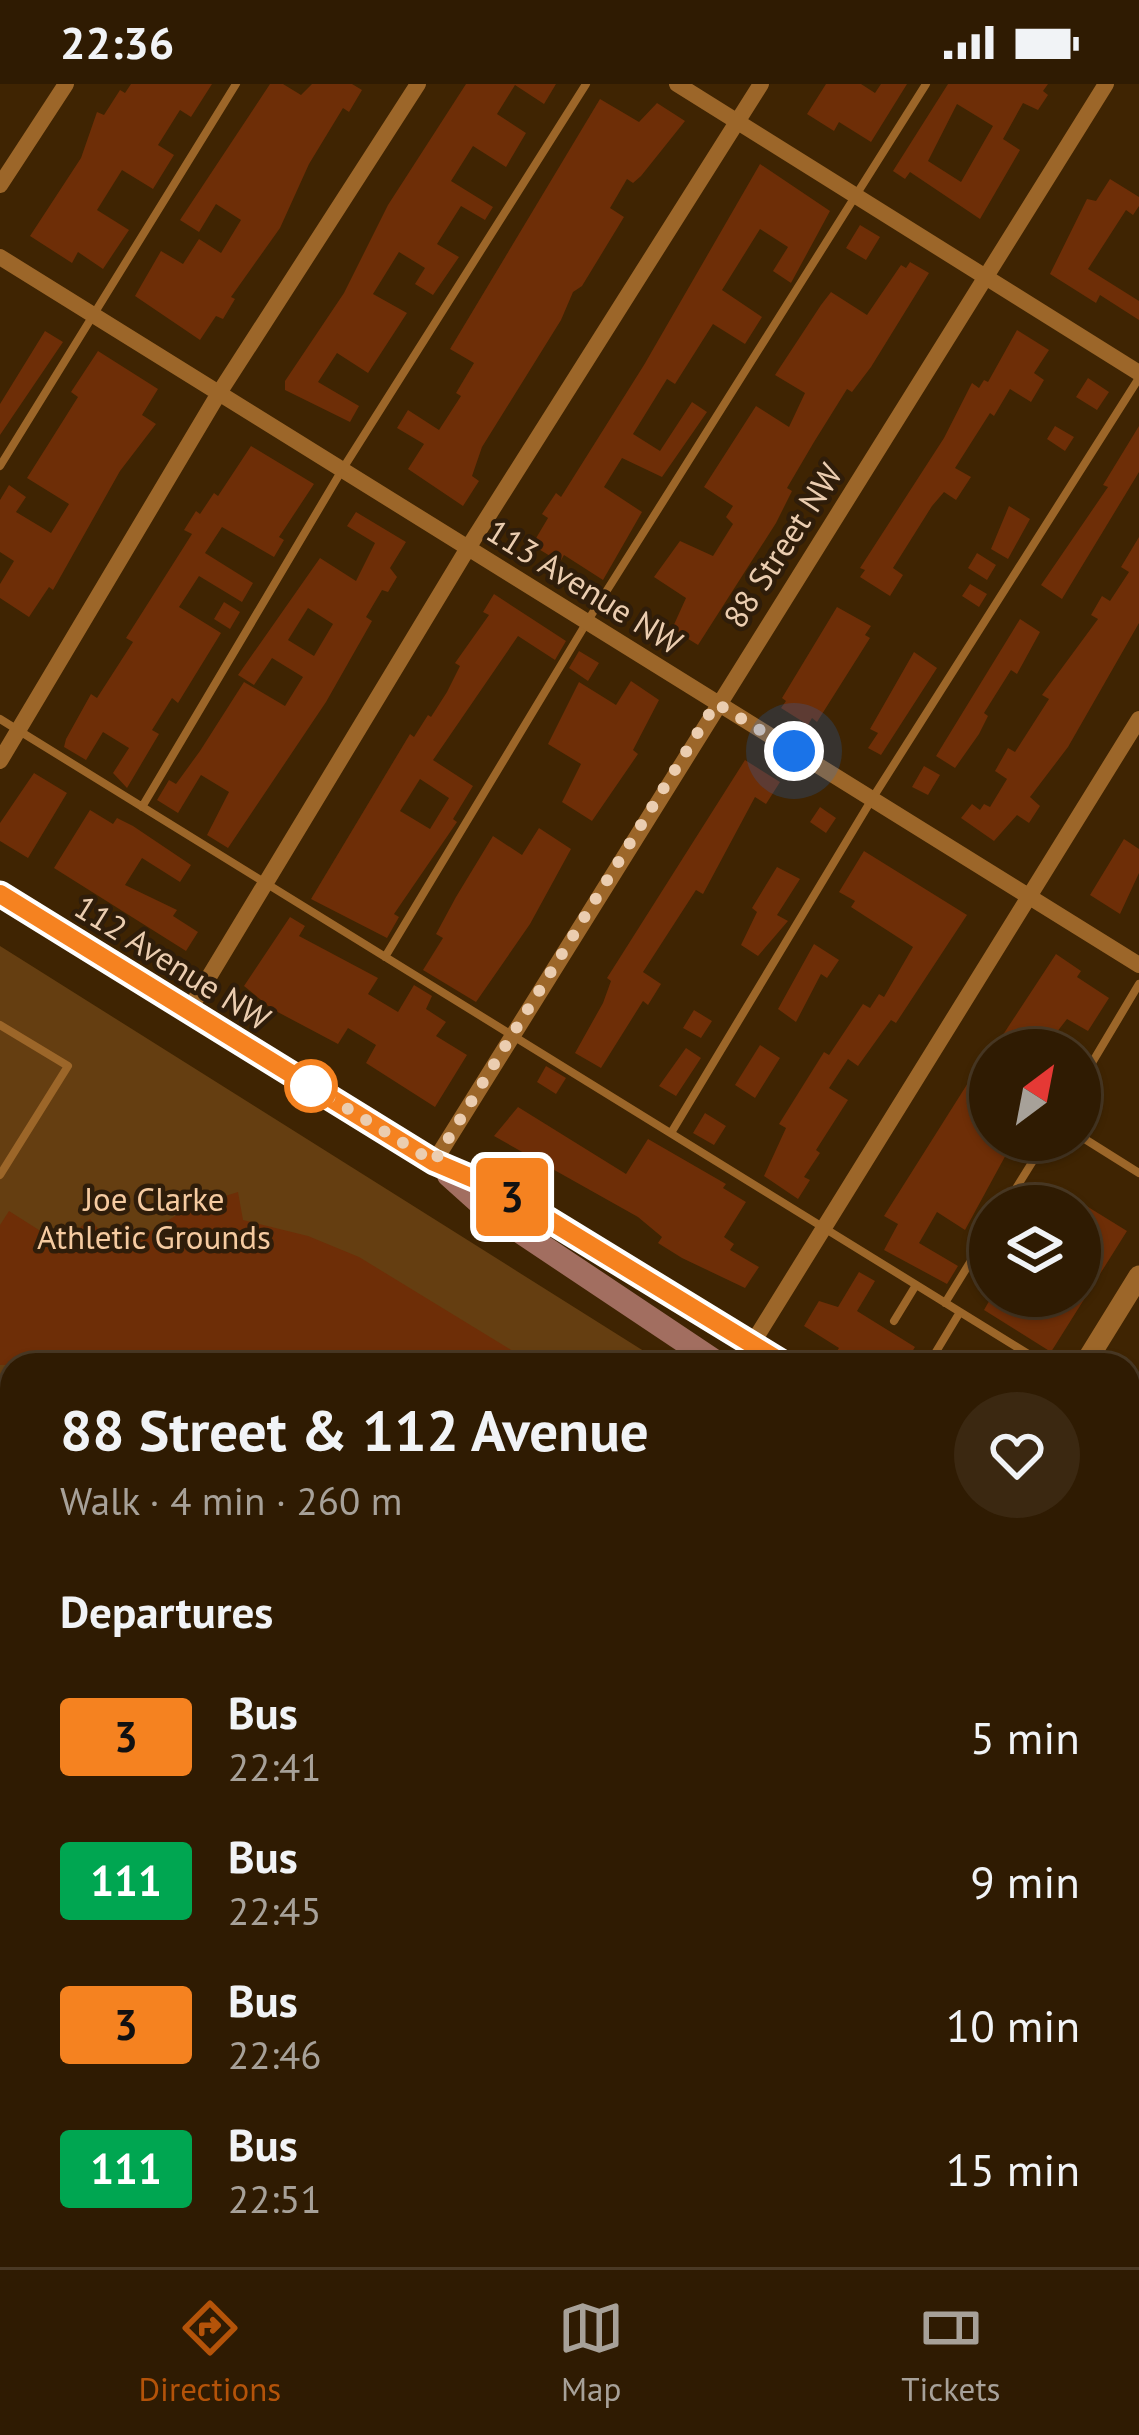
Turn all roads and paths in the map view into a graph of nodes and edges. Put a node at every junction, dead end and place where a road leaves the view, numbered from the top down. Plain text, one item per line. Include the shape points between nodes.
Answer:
1 (66, 84) edge
2 (236, 84) edge
3 (418, 84) edge
4 (586, 84) edge
5 (677, 84) edge
6 (760, 84) edge
7 (926, 84) edge
8 (1106, 84) edge
9 (738, 122) junction
10 (0, 185) edge
11 (857, 196) junction
12 (0, 257) edge
13 (988, 278) junction
14 (91, 314) junction
15 (1139, 376) edge
16 (219, 393) junction
17 (0, 466) edge
18 (343, 470) junction
19 (468, 548) junction
20 (587, 622) junction
21 (716, 703) junction
22 (0, 719) edge
23 (1139, 719) edge
24 (19, 731) junction
25 (0, 761) edge
26 (872, 799) junction
27 (142, 807) junction
28 (267, 884) junction
29 (0, 894) edge
30 (1026, 895) junction
31 (386, 957) junction
32 (1139, 965) edge
33 (1139, 984) edge
34 (189, 1010) junction
35 (0, 1025) edge
36 (513, 1036) junction
37 (1101, 1048) edge
38 (671, 1133) junction
39 (1101, 1149) edge
40 (434, 1162) junction
41 (1139, 1173) edge
42 (0, 1175) edge
43 (824, 1228) junction
44 (969, 1264) edge
45 (1139, 1276) edge
46 (916, 1285) junction
47 (945, 1303) junction
48 (960, 1312) junction
49 (894, 1321) dead end
50 (752, 1344) junction
51 (702, 1353) edge
52 (767, 1353) edge
53 (935, 1353) edge
54 (1027, 1353) edge
55 (1091, 1353) edge

1 - 10 street
2 - 14 lane
3 - 16 street
4 - 18 lane
5 - 9 street
6 - 9 street
7 - 11 lane
8 - 13 street, 88 Street NW
9 - 11 street
9 - 19 street
11 - 13 street
11 - 20 lane
12 - 14 street, 113 Avenue NW
13 - 15 street
13 - 21 street, 88 Street NW
14 - 16 street, 113 Avenue NW
14 - 17 lane
15 - 26 lane
16 - 18 street, 113 Avenue NW
16 - 24 street
18 - 19 street, 113 Avenue NW
18 - 27 lane
19 - 20 street, 113 Avenue NW
19 - 28 street
20 - 21 street, 113 Avenue NW
20 - 31 lane
21 - 26 street, 113 Avenue NW
21 - 36 street, 88 Street NW
22 - 24 lane
23 - 30 street
24 - 25 street
24 - 27 lane
26 - 30 street, 113 Avenue NW
26 - 38 lane
27 - 28 lane
28 - 31 lane
28 - 34 street
29 - 34 main road, 112 Avenue NW
30 - 32 street, 113 Avenue NW
30 - 43 street
31 - 36 lane
33 - 37 lane
34 - 40 main road, 112 Avenue NW
35 - 42 lane via 68,1066
36 - 38 lane
36 - 40 street, 88 Street NW
38 - 43 lane
39 - 41 lane
40 - 50 main road, 112 Avenue NW via 500,1190
40 - 51 main road, 112 Avenue NW via 488,1210
43 - 46 lane
43 - 50 street
44 - 47 lane
45 - 55 street
46 - 47 lane
46 - 49 lane
47 - 48 lane
48 - 53 lane
48 - 54 lane
50 - 52 main road, 112 Avenue NW

